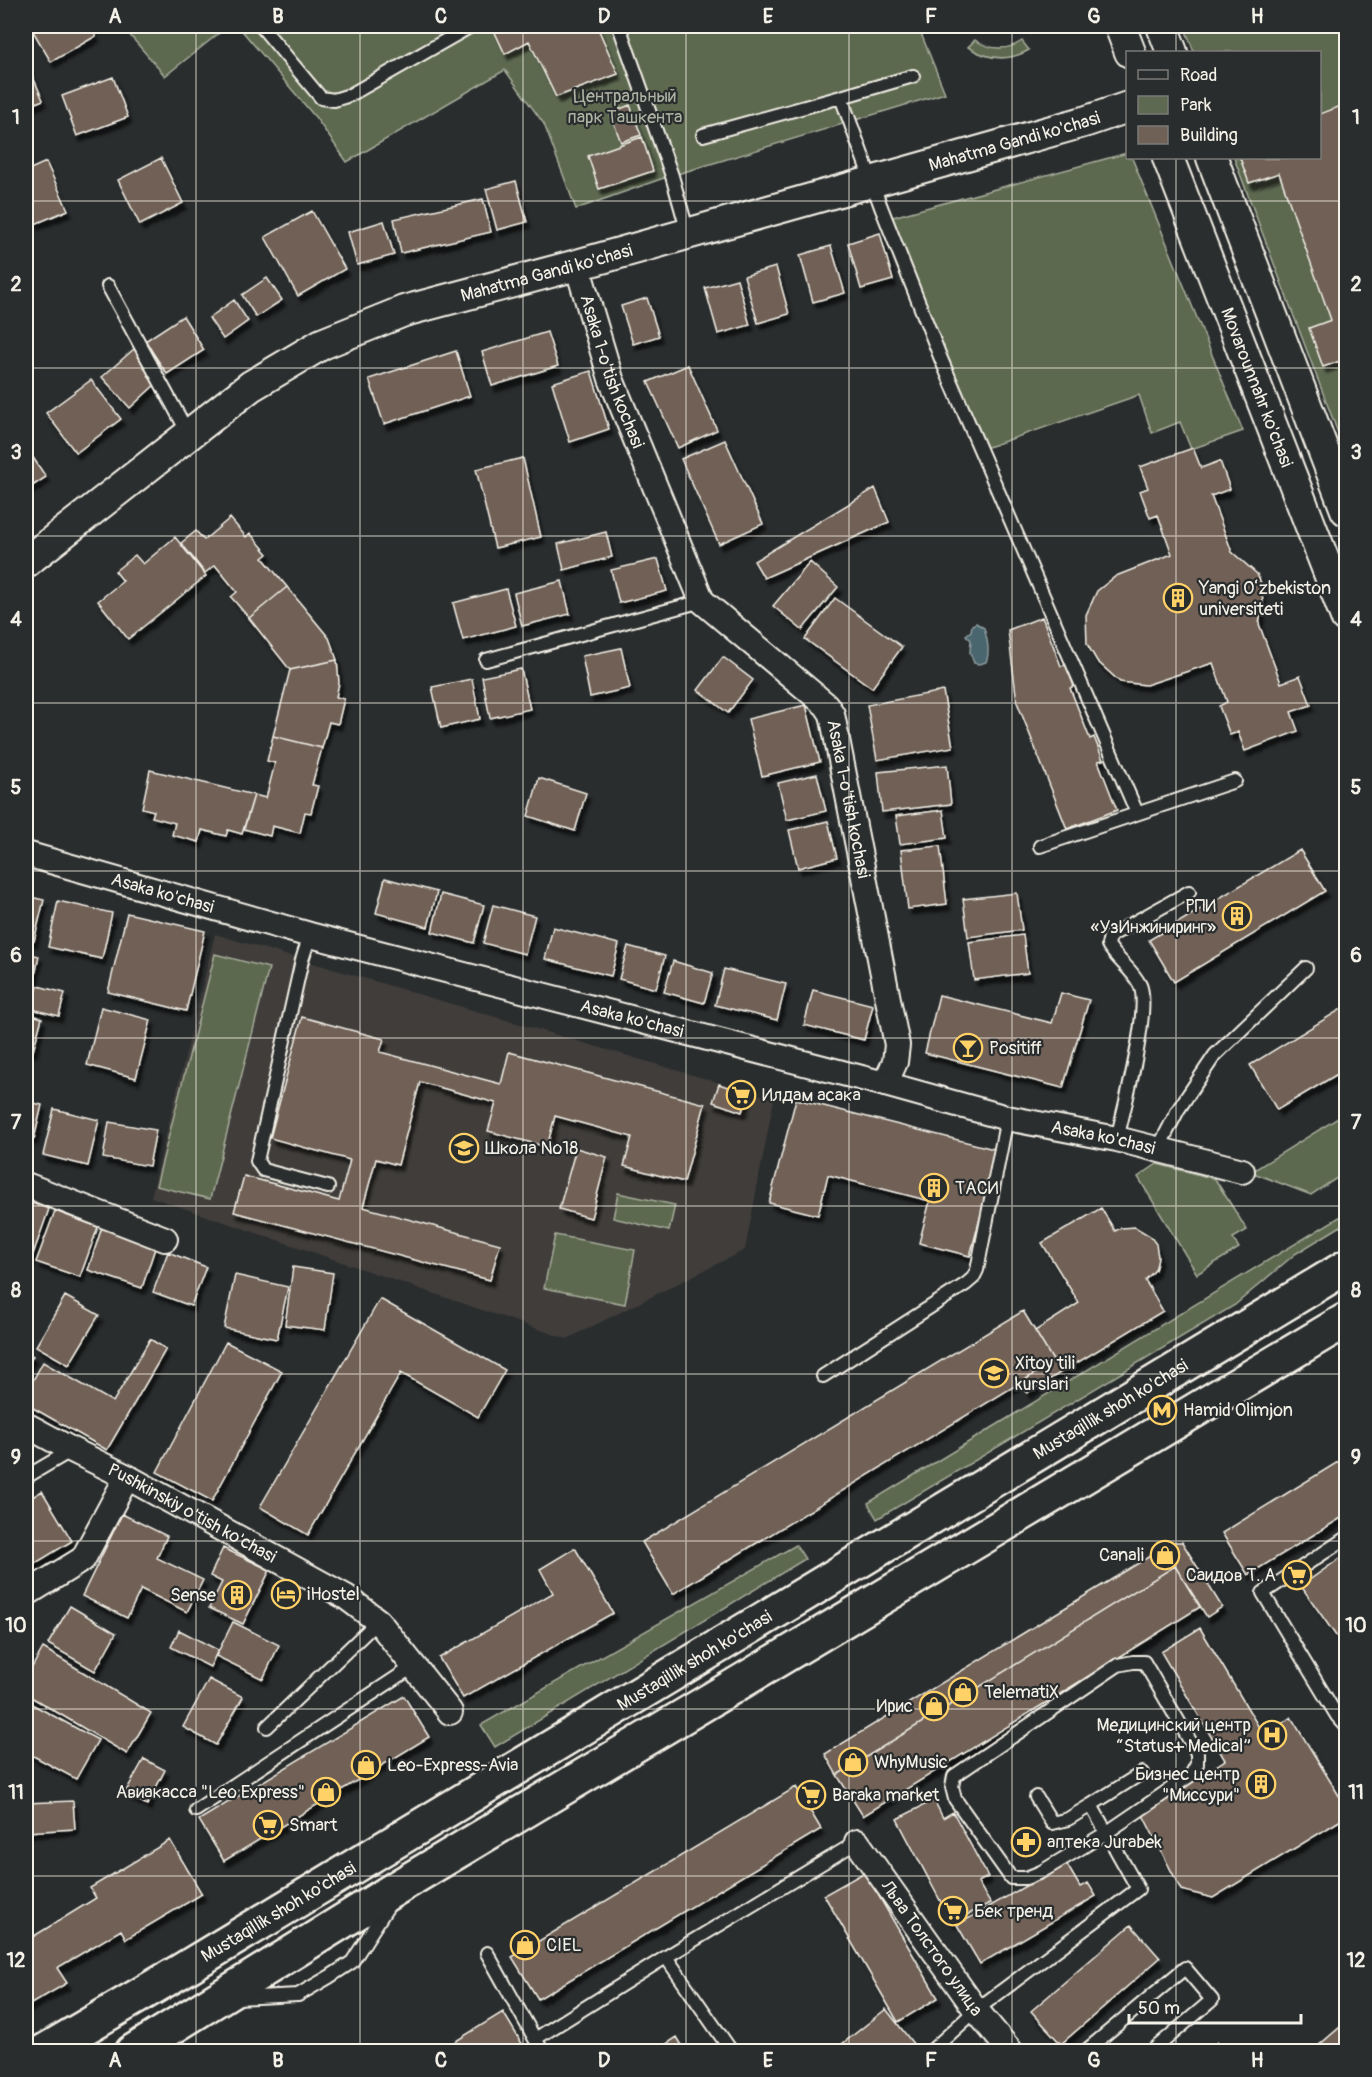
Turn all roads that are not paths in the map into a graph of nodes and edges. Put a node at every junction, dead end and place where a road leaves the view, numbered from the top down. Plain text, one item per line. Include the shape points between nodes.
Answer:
1 (261, 26) edge
2 (471, 26) edge
3 (619, 26) edge
4 (1120, 26) edge
5 (1162, 26) edge
6 (1130, 51) edge
7 (1172, 51) edge
8 (913, 76) dead end
9 (841, 97) junction
10 (1126, 108) edge
11 (703, 135) dead end
12 (1168, 159) edge
13 (1212, 159) edge
14 (871, 182) junction
15 (688, 233) junction
16 (577, 265) junction
17 (108, 286) dead end
18 (189, 434) junction
19 (1347, 510) edge
20 (26, 562) edge
21 (702, 601) junction
22 (1347, 617) edge
23 (486, 660) dead end
24 (1235, 781) dead end
25 (1137, 813) junction
26 (1040, 846) dead end
27 (26, 855) edge
28 (1189, 892) dead end
29 (310, 935) junction
30 (1306, 968) dead end
31 (885, 1084) junction
32 (1007, 1118) junction
33 (1118, 1139) junction
34 (1158, 1149) junction
35 (1242, 1171) dead end
36 (26, 1185) edge
37 (328, 1187) dead end
38 (165, 1239) dead end
39 (1347, 1267) edge
40 (1347, 1320) edge
41 (823, 1376) dead end
42 (26, 1425) edge
43 (72, 1450) junction
44 (26, 1477) edge
45 (127, 1477) junction
46 (1347, 1538) edge
47 (26, 1594) edge
48 (378, 1621) junction
49 (414, 1666) junction
50 (450, 1712) dead end
51 (1347, 1726) edge
52 (267, 1727) dead end
53 (1142, 1773) dead end
54 (1036, 1797) dead end
55 (1090, 1805) junction
56 (196, 1810) dead end
57 (1106, 1833) junction
58 (857, 1842) joint
59 (487, 1953) dead end
60 (666, 1957) junction
61 (975, 2010) junction
62 (535, 2039) junction
63 (43, 2052) edge
64 (132, 2052) edge
65 (543, 2052) edge
66 (732, 2052) edge
67 (930, 2052) edge
68 (1011, 2052) edge
69 (1090, 2052) edge
70 (1151, 2052) edge

1 - 2 lane via 321,98 334,100 350,95
3 - 15 lane
4 - 6 street
5 - 7 street
8 - 9 lane
9 - 11 lane
9 - 14 lane
10 - 14 street, Mahatma Gandi ko'chasi
12 - 22 street, Movarounnahr ko'chasi
13 - 19 street
14 - 15 street, Mahatma Gandi ko'chasi
14 - 25 lane via 941,359
15 - 16 street, Mahatma Gandi ko'chasi
16 - 18 street, Mahatma Gandi ko'chasi via 404,311 322,344 251,386
16 - 21 street, Asaka 1-o'tish kochasi via 611,379
17 - 18 lane
18 - 20 street, Mahatma Gandi ko'chasi
21 - 23 lane
21 - 31 street, Asaka 1-o'tish kochasi via 832,714 897,1046
24 - 25 lane
25 - 26 lane
27 - 29 street, Asaka ko'chasi
28 - 33 lane via 1110,936 1108,945 1141,987 1143,1016
29 - 31 street, Asaka ko'chasi
29 - 37 lane via 257,1161 263,1170
30 - 34 lane via 1215,1055 1178,1110
31 - 32 street, Asaka ko'chasi
32 - 33 street, Asaka ko'chasi
32 - 41 lane via 973,1278
33 - 34 street, Asaka ko'chasi
34 - 35 street, Asaka ko'chasi
36 - 38 street
39 - 63 main road, Mustaqillik shoh ko'chasi
40 - 64 main road via 401,1885
42 - 43 street, Pushkinskiy o'tish ko'chasi
43 - 44 lane
43 - 45 street, Pushkinskiy o'tish ko'chasi
45 - 47 street via 83,1559
45 - 48 street, Pushkinskiy o'tish ko'chasi via 346,1597
46 - 51 lane via 1263,1593 1337,1716
48 - 49 street, Pushkinskiy o'tish ko'chasi
48 - 52 lane
49 - 50 street, Pushkinskiy o'tish ko'chasi
49 - 56 lane
53 - 55 lane
54 - 55 lane via 1052,1823 1068,1819
55 - 57 lane
57 - 57 lane via 1041,1872 1011,1878 955,1799 954,1776 1118,1665 1144,1662 1197,1753 1197,1764 1191,1775
57 - 61 lane via 1138,1889
58 - 60 lane
58 - 61 street, Льва Толстого улица
59 - 62 lane
60 - 62 lane
60 - 66 lane
61 - 67 lane
61 - 68 street, Льва Толстого улица
62 - 65 lane
69 - 70 lane via 1088,2049 1185,1968 1212,2000

